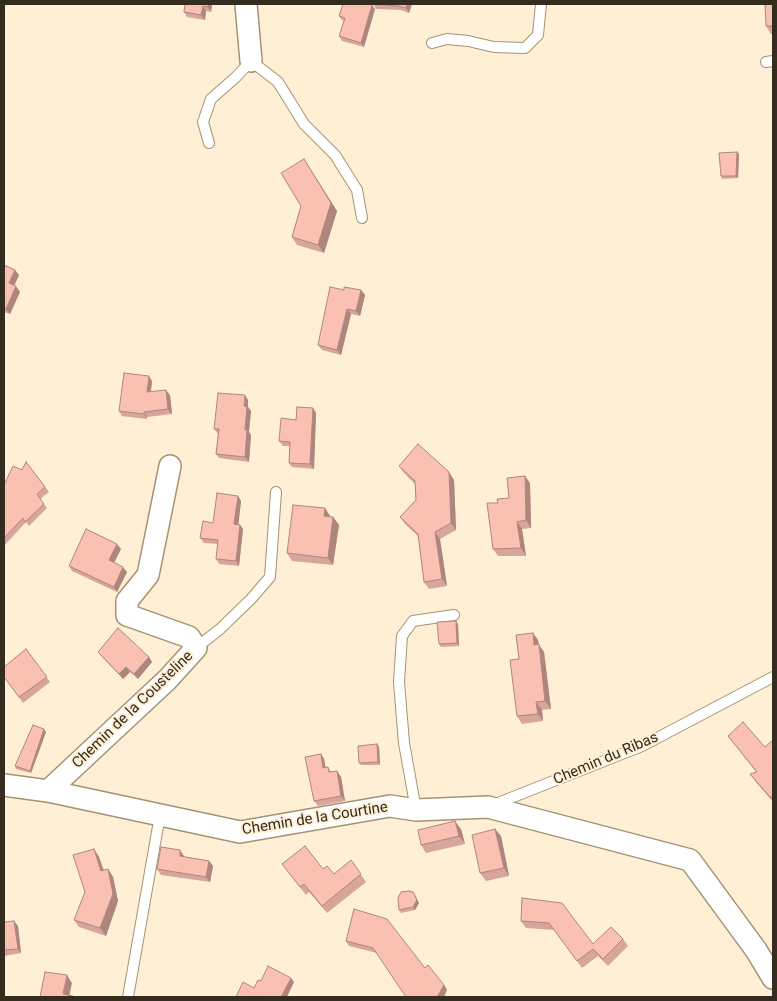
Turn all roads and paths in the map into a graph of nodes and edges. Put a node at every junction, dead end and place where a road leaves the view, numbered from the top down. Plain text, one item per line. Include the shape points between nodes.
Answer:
1 (246, 4) edge
2 (541, 4) edge
3 (432, 43) dead end
4 (250, 60) junction
5 (209, 143) dead end
6 (362, 218) dead end
7 (170, 466) dead end
8 (276, 492) dead end
9 (454, 615) dead end
10 (196, 648) junction
11 (773, 677) edge
12 (4, 785) edge
13 (48, 791) junction
14 (488, 807) junction
15 (416, 810) junction
16 (160, 815) junction
17 (773, 978) edge
18 (128, 997) edge

1 - 4 street
2 - 3 lane via 538,35 525,48 494,47 446,39
4 - 5 lane via 211,99 203,122
4 - 6 lane via 278,82 304,124 334,155 357,190
7 - 10 street, Chemin de la Cousteline via 148,575 126,602 127,615 188,637
8 - 10 lane via 270,577 226,623
9 - 15 lane via 413,621 402,636 399,682 404,743
10 - 13 street, Chemin de la Cousteline via 168,679
11 - 14 lane, Chemin du Ribas via 642,746
12 - 13 street, Chemin de la Courtine
13 - 16 street, Chemin de la Courtine
14 - 15 street, Chemin de la Courtine
14 - 17 street, Chemin de la Courtine via 690,860
15 - 16 street, Chemin de la Courtine via 378,807 240,832
16 - 18 lane

